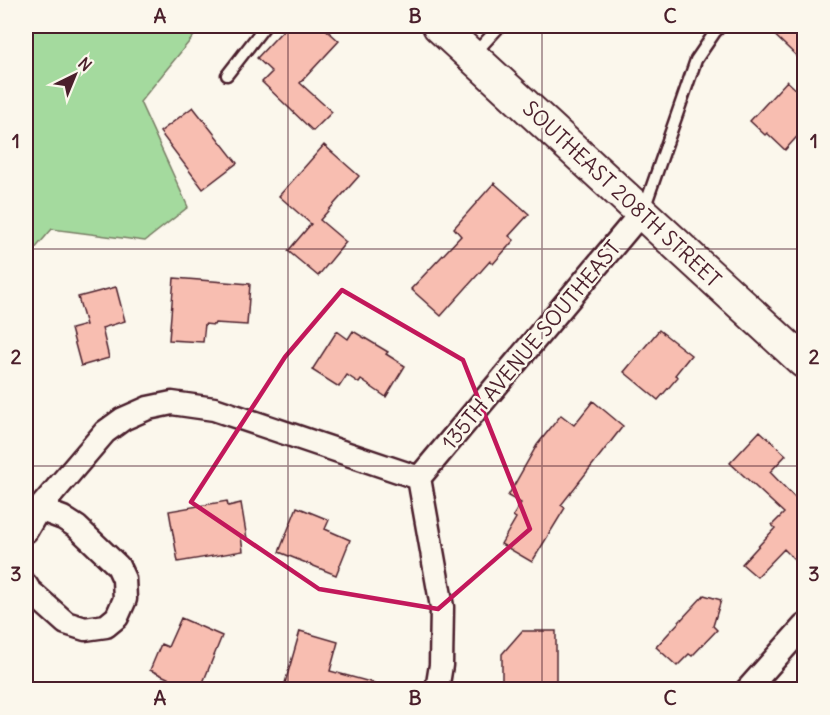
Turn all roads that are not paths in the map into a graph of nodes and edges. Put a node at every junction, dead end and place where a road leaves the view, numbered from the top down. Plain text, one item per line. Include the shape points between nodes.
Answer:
1 (265, 26) edge
2 (440, 26) edge
3 (500, 26) edge
4 (721, 26) edge
5 (473, 56) junction
6 (227, 75) dead end
7 (642, 213) junction
8 (804, 362) edge
9 (419, 478) junction
10 (39, 509) junction
11 (26, 531) edge
12 (26, 585) edge
13 (804, 626) edge
14 (437, 690) edge
15 (747, 690) edge

1 - 6 lane
2 - 5 street, SOUTHEAST 208TH STREET
3 - 5 lane
4 - 7 lane via 696,60
5 - 7 street, SOUTHEAST 208TH STREET
7 - 8 street, SOUTHEAST 208TH STREET
7 - 9 street, 135TH AVENUE SOUTHEAST
9 - 10 street via 214,409 172,403 148,408 105,432
9 - 14 street via 442,607
10 - 11 street
10 - 12 street via 77,527 118,566 124,579 125,599 117,617 106,626 85,629 66,623
13 - 15 street

